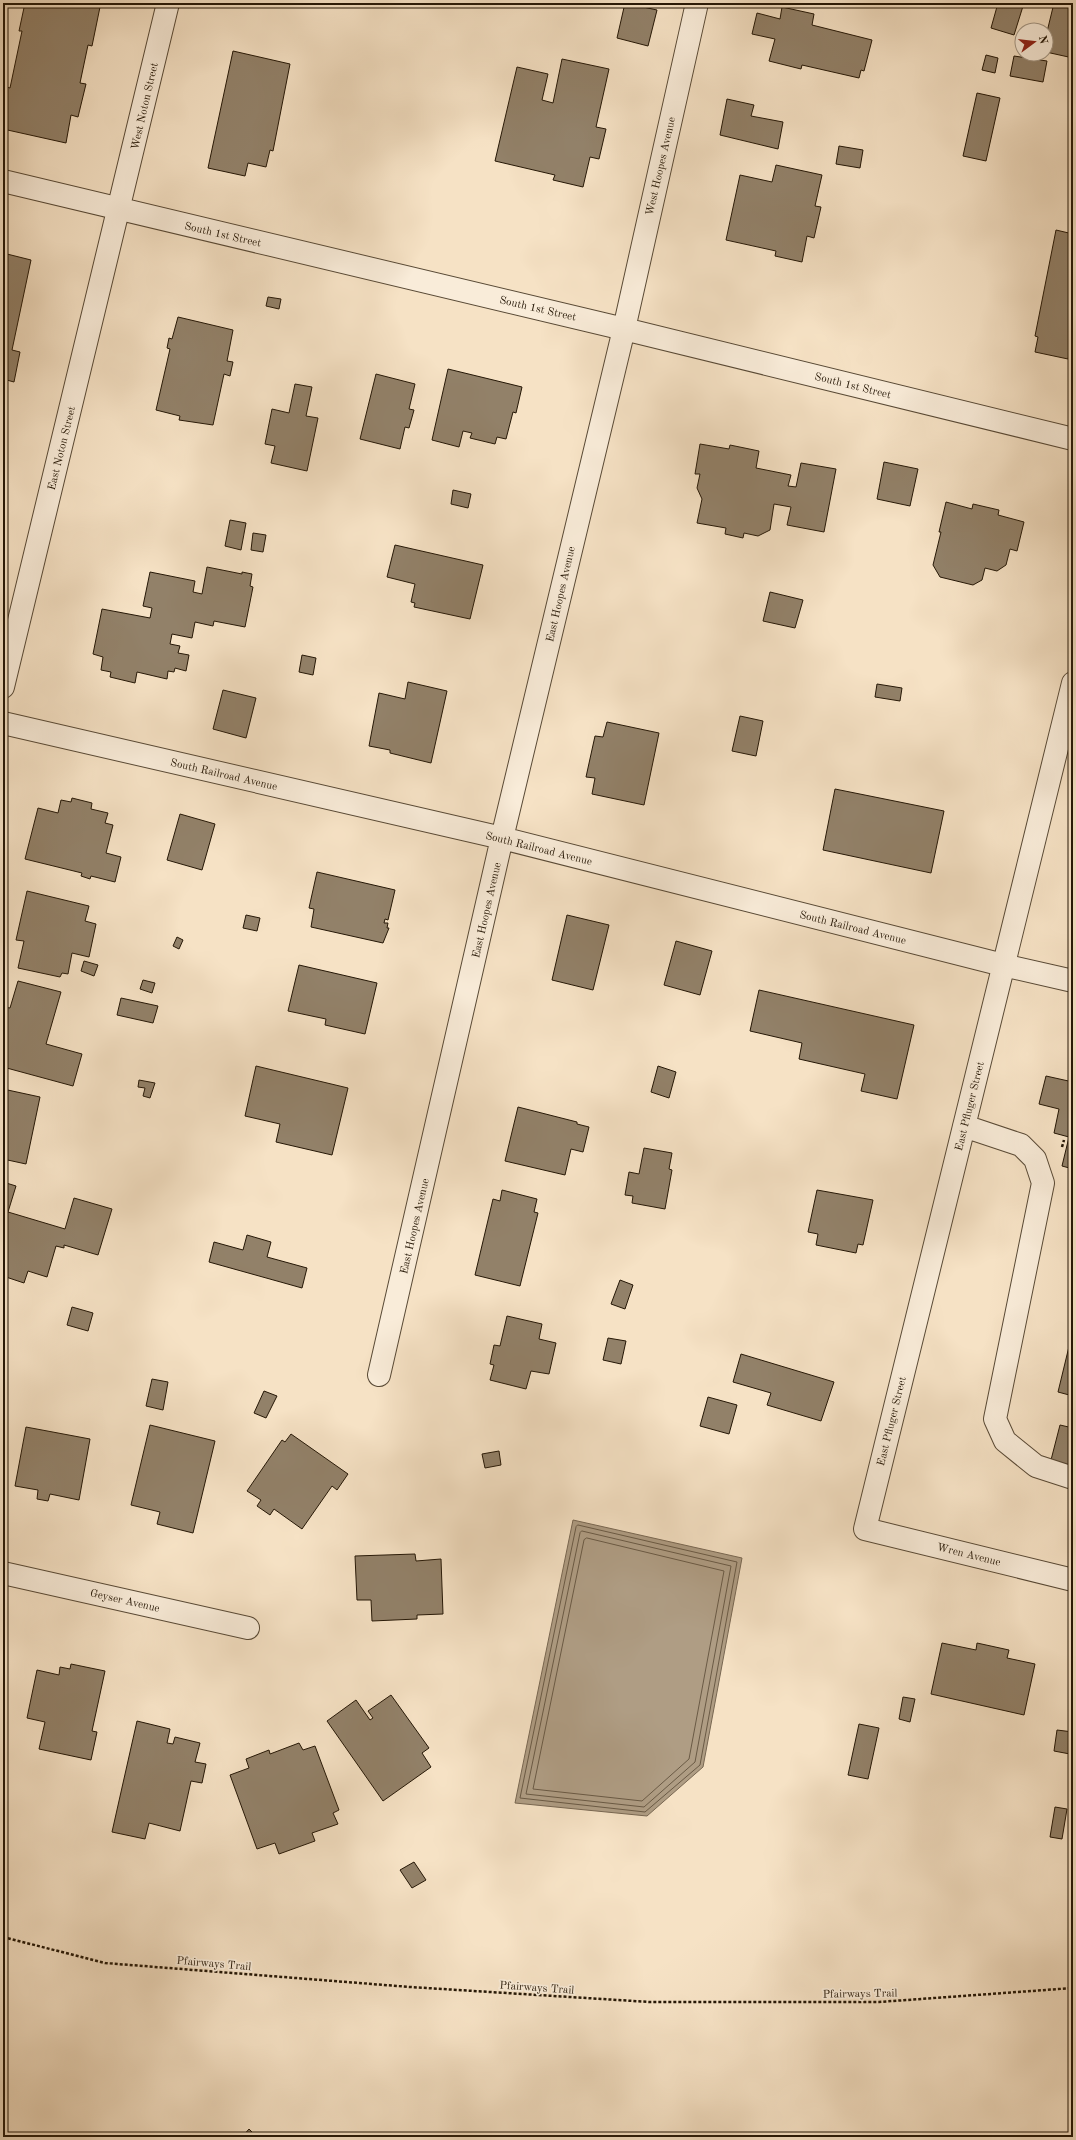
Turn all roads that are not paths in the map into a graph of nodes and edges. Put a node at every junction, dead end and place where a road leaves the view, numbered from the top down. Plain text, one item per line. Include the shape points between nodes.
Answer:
1 (168, 3) edge
2 (697, 3) edge
3 (3, 181) edge
4 (119, 209) junction
5 (624, 329) junction
6 (1073, 439) edge
7 (1073, 684) edge
8 (3, 687) edge
9 (3, 723) edge
10 (502, 838) junction
11 (1003, 965) junction
12 (1073, 981) edge
13 (964, 1126) junction
14 (379, 1375) dead end
15 (1073, 1478) edge
16 (865, 1529) joint
17 (3, 1573) edge
18 (1073, 1580) edge
19 (248, 1628) dead end

1 - 4 street, West Noton Street
2 - 5 street, West Hoopes Avenue
3 - 4 street, South 1st Street
4 - 5 street, South 1st Street
4 - 8 street, East Noton Street
5 - 6 street, South 1st Street
5 - 10 street, East Hoopes Avenue
7 - 11 street, East Pfluger Street
9 - 10 street, South Railroad Avenue
10 - 11 street, South Railroad Avenue
10 - 14 street, East Hoopes Avenue
11 - 12 street, South Railroad Avenue
11 - 13 street, East Pfluger Street
13 - 15 street via 1020,1145 1035,1159 1043,1183 995,1419 1005,1441 1036,1466
13 - 16 street, East Pfluger Street
16 - 18 street, Wren Avenue
17 - 19 street, Geyser Avenue

